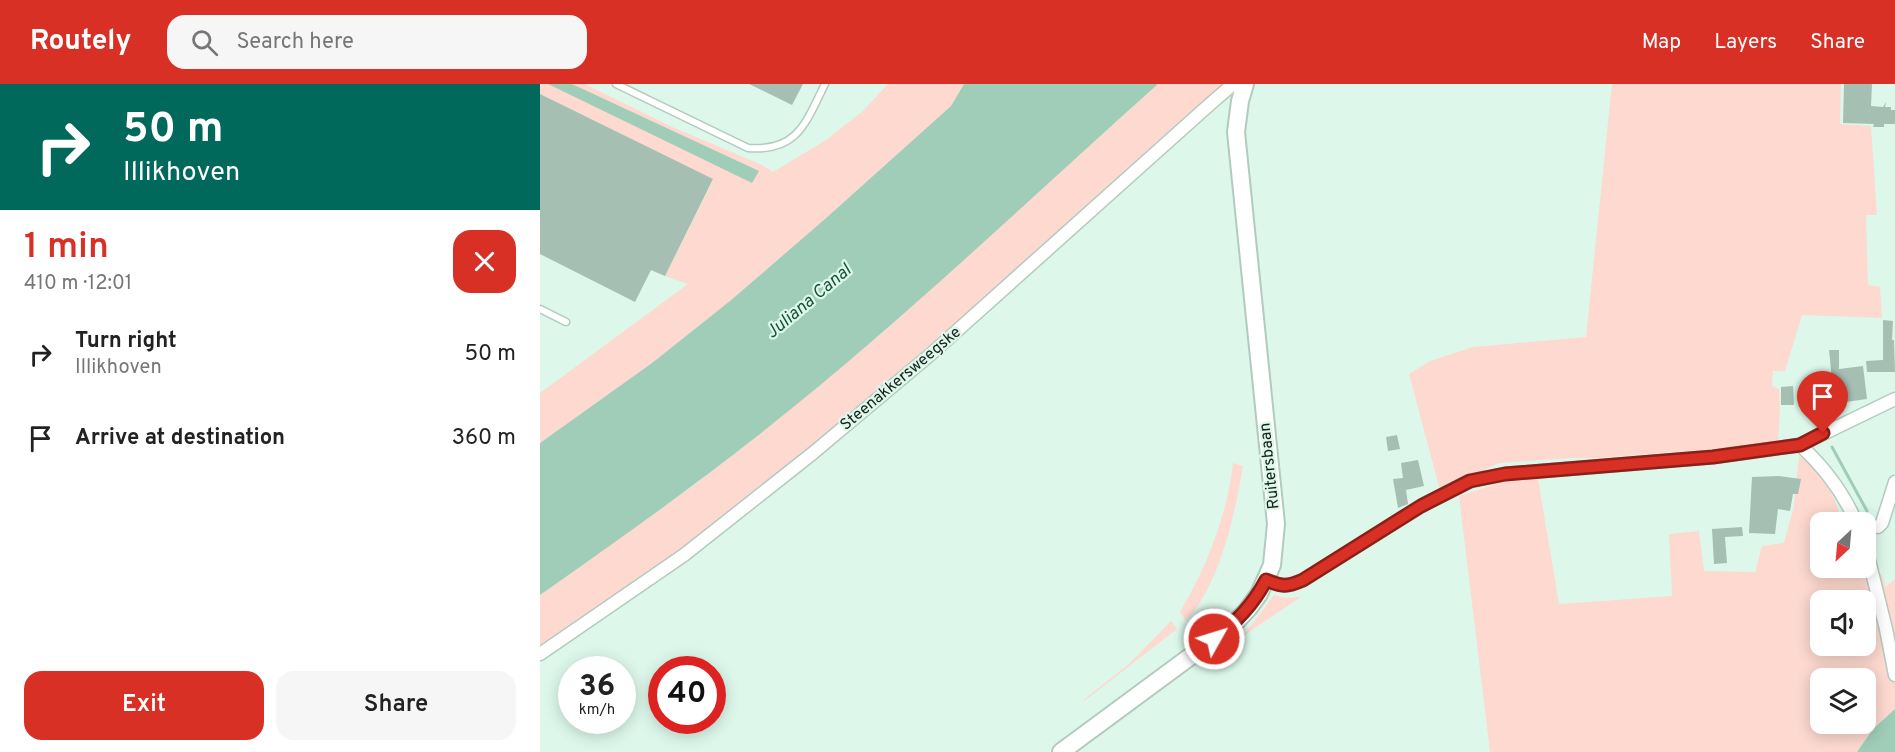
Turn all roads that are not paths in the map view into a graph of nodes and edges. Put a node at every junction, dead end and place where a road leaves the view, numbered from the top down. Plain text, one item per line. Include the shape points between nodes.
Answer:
1 (616, 84) edge
2 (825, 84) edge
3 (1245, 84) edge
4 (540, 309) edge
5 (566, 322) dead end
6 (1895, 399) edge
7 (1800, 445) junction
8 (1895, 482) edge
9 (1852, 512) edge
10 (1878, 527) dead end
11 (1873, 578) edge
12 (1266, 580) junction
13 (540, 654) edge
14 (1895, 675) edge
15 (1061, 752) edge

1 - 2 lane via 748,148 767,149 786,142 804,128
3 - 12 street, Ruitersbaan via 1236,132 1276,524
3 - 13 street, Steenakkersweegske via 1232,86 931,354 813,453 684,555
4 - 5 lane
6 - 7 street
7 - 9 street via 1821,464
7 - 12 street via 1713,457 1505,474 1470,481 1421,506 1303,580 1289,586
8 - 10 street
11 - 14 street
12 - 15 street, Ruitersbaan via 1233,625

